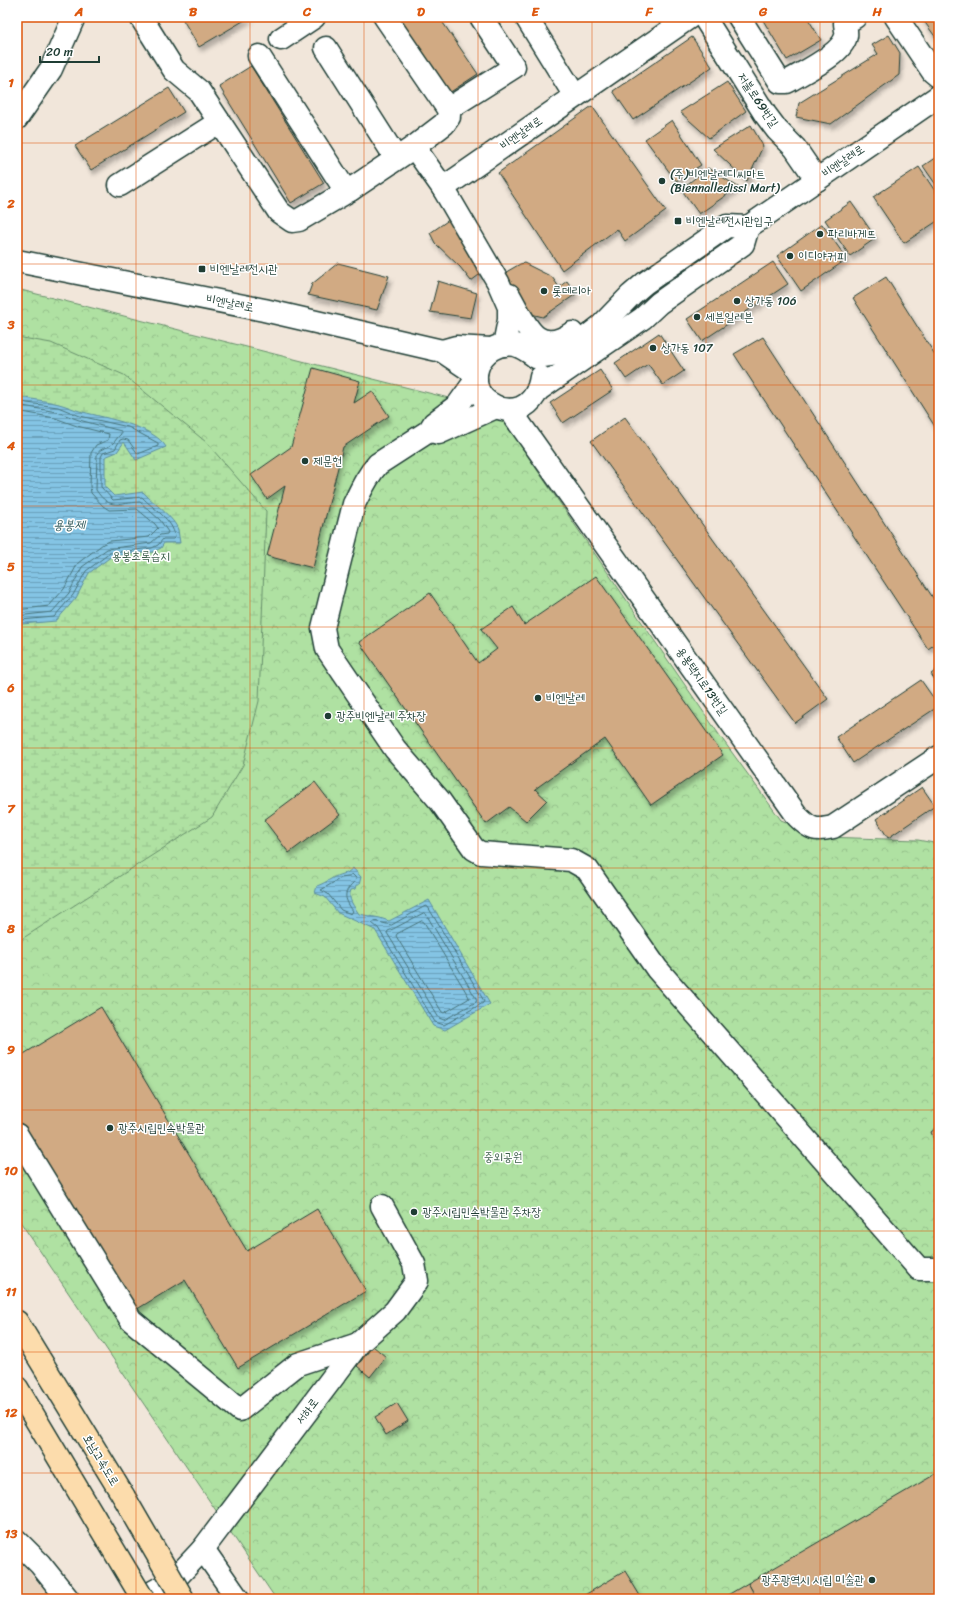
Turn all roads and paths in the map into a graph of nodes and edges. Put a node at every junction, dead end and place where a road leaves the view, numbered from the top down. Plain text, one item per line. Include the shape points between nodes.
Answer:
1 (74, 17) edge
2 (146, 17) edge
3 (314, 17) edge
4 (385, 17) edge
5 (481, 17) edge
6 (526, 17) edge
7 (690, 17) edge
8 (704, 17) edge
9 (739, 17) edge
10 (896, 17) edge
11 (847, 19) edge
12 (281, 39) dead end
13 (326, 48) dead end
14 (259, 56) dead end
15 (939, 77) edge
16 (575, 96) junction
17 (939, 96) edge
18 (448, 109) junction
19 (17, 118) edge
20 (219, 122) junction
21 (405, 152) junction
22 (817, 180) junction
23 (120, 185) dead end
24 (443, 188) junction
25 (350, 190) junction
26 (739, 227) junction
27 (17, 261) edge
28 (498, 282) junction
29 (650, 291) dead end
30 (524, 322) junction
31 (498, 347) junction
32 (442, 351) junction
33 (536, 357) junction
34 (476, 377) junction
35 (538, 390) junction
36 (462, 400) junction
37 (503, 409) junction
38 (430, 431) junction
39 (939, 757) edge
40 (17, 1135) edge
41 (382, 1206) dead end
42 (939, 1269) edge
43 (17, 1322) edge
44 (358, 1344) junction
45 (17, 1388) edge
46 (17, 1541) edge
47 (203, 1549) junction
48 (68, 1599) edge
49 (140, 1599) edge
50 (143, 1599) edge
51 (183, 1599) edge
52 (238, 1599) edge

1 - 19 street via 51,69
2 - 20 street via 142,19 174,70 199,91
3 - 12 street
4 - 18 street
5 - 18 street via 514,67
6 - 16 street
7 - 16 street, 비엔날레로
8 - 22 street, 저불로69번길 via 765,114
9 - 11 street via 780,82 786,82 832,55 843,44 847,35
10 - 15 street
13 - 21 street
14 - 25 street via 342,185
16 - 24 street, 비엔날레로
17 - 22 street, 비엔날레로
18 - 21 street via 449,117 444,124
20 - 23 street
20 - 25 street via 279,212 292,221 299,220
21 - 24 street
21 - 25 street
22 - 26 street, 비엔날레로
24 - 28 street
26 - 29 street
26 - 30 street via 714,226 625,285 600,314 563,339 544,341 535,337
26 - 33 street, 비엔날레로 via 645,283 601,326 575,346 557,354
26 - 35 street via 743,244 659,303 643,318
27 - 32 street, 비엔날레로 via 264,310
28 - 30 street
28 - 31 street via 509,307 509,320
30 - 33 street
31 - 32 street via 456,347
31 - 33 street via 515,345
31 - 34 street via 485,354 478,363
32 - 34 street
32 - 36 street via 444,362 460,378 464,386 460,392
33 - 35 street via 541,376
34 - 36 street
34 - 37 street via 481,395 489,404
35 - 37 street via 529,403 520,408
36 - 38 street via 434,423
37 - 38 street via 439,433
37 - 39 street, 용봉택지로13번길 via 806,825 819,830 832,827
38 - 42 street via 383,460 372,470 362,487 354,504 323,628 327,649 395,749 440,801 474,849 482,853 571,860 587,869 656,969 919,1269
40 - 44 street via 131,1320 240,1410 298,1364
41 - 44 street, 서하로 via 414,1264 417,1281 395,1311
43 - 51 highway, 호남고속도로, bridge
44 - 47 street, 서하로
45 - 50 highway, bridge
46 - 48 street via 40,1564
47 - 49 street, 서하로 via 173,1580
47 - 52 street

